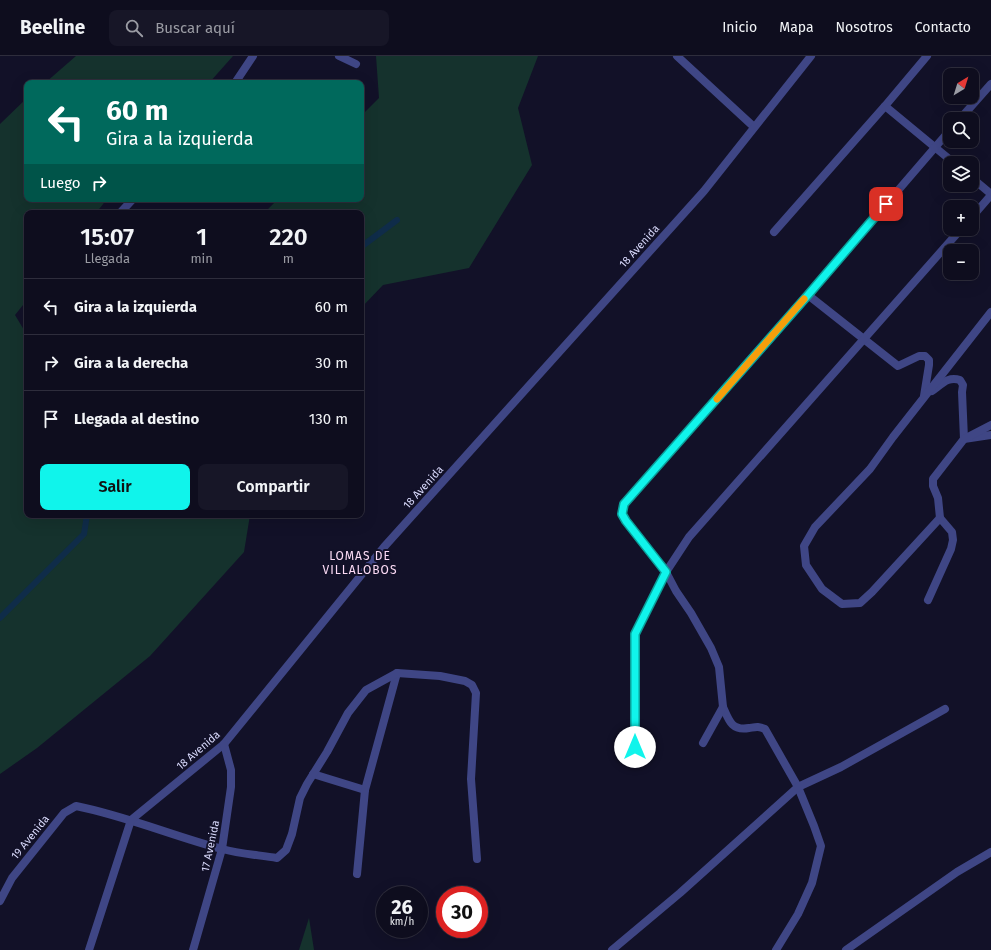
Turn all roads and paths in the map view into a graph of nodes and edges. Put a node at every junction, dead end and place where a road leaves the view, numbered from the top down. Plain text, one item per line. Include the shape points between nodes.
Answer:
1 (253, 56) edge
2 (339, 56) edge
3 (677, 56) edge
4 (927, 56) edge
5 (808, 57) edge
6 (356, 64) dead end
7 (237, 80) edge
8 (991, 84) edge
9 (885, 106) junction
10 (966, 112) edge
11 (754, 127) junction
12 (943, 137) edge
13 (934, 147) junction
14 (945, 156) edge
15 (979, 184) edge
16 (991, 194) edge
17 (130, 202) edge
18 (979, 209) edge
19 (123, 210) edge
20 (774, 232) dead end
21 (955, 236) edge
22 (808, 295) junction
23 (991, 312) edge
24 (864, 339) junction
25 (923, 398) junction
26 (991, 425) edge
27 (991, 435) edge
28 (964, 439) junction
29 (940, 518) junction
30 (666, 572) junction
31 (928, 600) dead end
32 (398, 673) junction
33 (723, 708) junction
34 (945, 709) dead end
35 (703, 743) dead end
36 (224, 744) junction
37 (635, 747) dead end
38 (313, 774) junction
39 (798, 787) junction
40 (365, 790) junction
41 (131, 820) junction
42 (222, 849) junction
43 (991, 852) edge
44 (477, 859) dead end
45 (357, 874) dead end
46 (0, 901) edge
47 (89, 950) edge
48 (193, 950) edge
49 (612, 950) edge
50 (776, 950) edge
51 (846, 950) edge

1 - 7 street
2 - 6 street
3 - 11 street
4 - 9 street
5 - 11 street, 18 Avenida
8 - 10 street
9 - 13 street
9 - 20 street
11 - 36 street, 18 Avenida via 704,191 384,547
12 - 13 street
13 - 14 street
13 - 22 street
15 - 16 street
16 - 18 street
17 - 19 street
21 - 24 street
22 - 24 street
22 - 30 street via 624,504 622,514 626,521
23 - 25 street
24 - 25 street via 898,366 919,356 925,356 929,360 929,365
24 - 30 street via 689,538
25 - 28 street via 947,380 960,380 963,385
25 - 29 street via 870,469 815,527 804,546 806,565 822,589 842,604 860,603
26 - 28 street
27 - 28 street
28 - 29 street via 933,479
29 - 31 street via 952,532 951,549
30 - 33 street via 707,641 719,667
30 - 37 street via 635,634
32 - 38 street via 366,690 348,713
32 - 40 street
32 - 44 street via 440,676 465,681 472,685 476,693 471,779
33 - 35 street
33 - 39 street via 730,723 736,728 759,726 765,729
34 - 39 street via 841,768
36 - 41 street, 18 Avenida
36 - 42 street, 17 Avenida via 231,770 232,787
38 - 40 street
38 - 42 street, 19 Avenida via 300,798 286,850 277,858
39 - 49 street
39 - 50 street via 821,846 812,883 798,914
40 - 45 street
41 - 42 street, 19 Avenida
41 - 46 street, 19 Avenida via 76,806 64,813 12,878
41 - 47 street
42 - 48 street, 17 Avenida
43 - 51 street via 957,872

